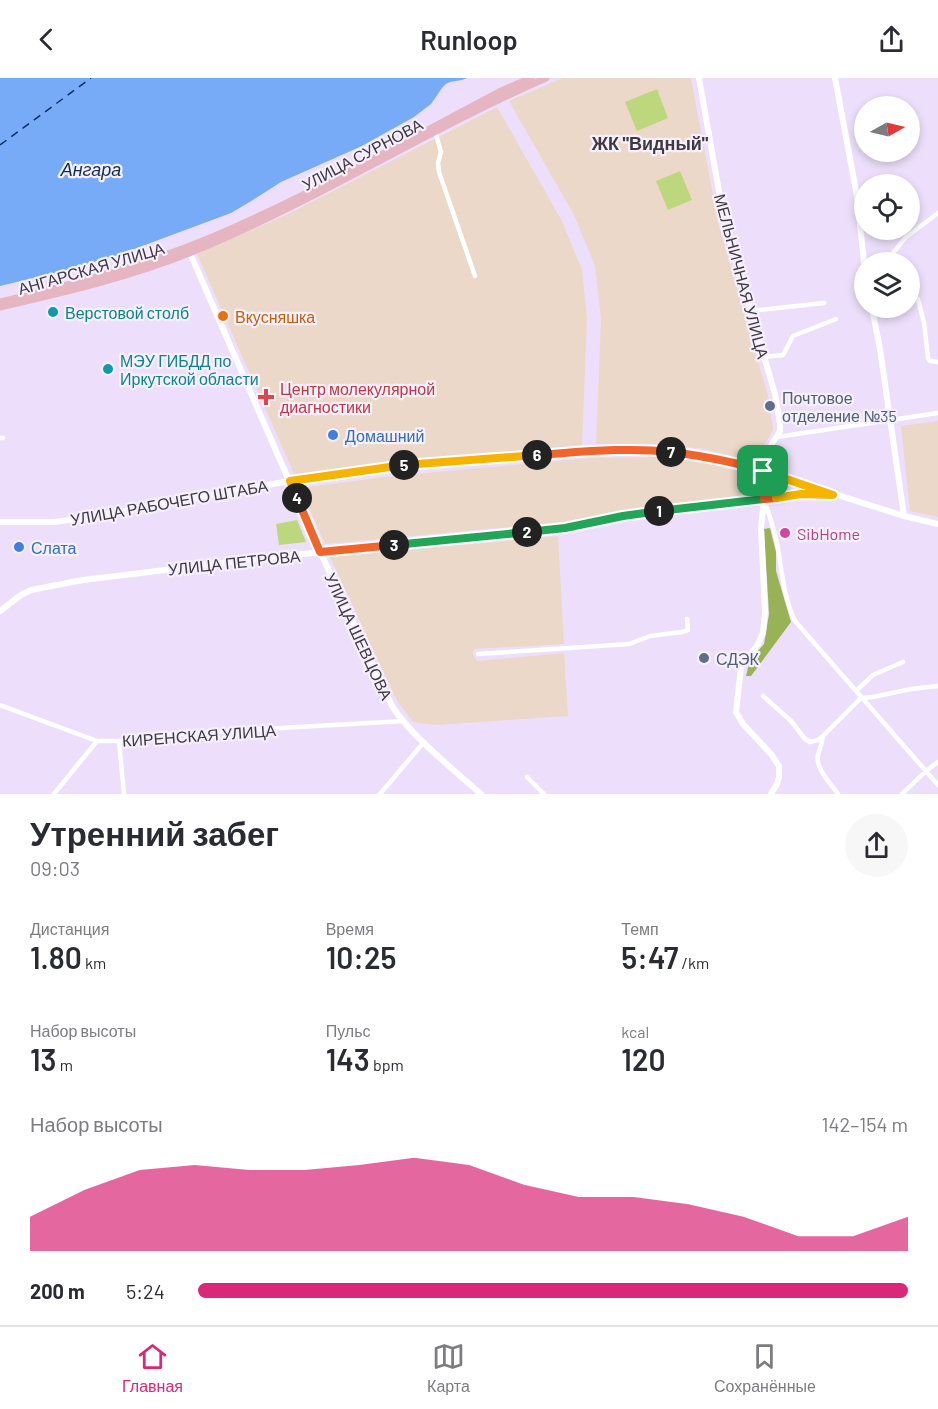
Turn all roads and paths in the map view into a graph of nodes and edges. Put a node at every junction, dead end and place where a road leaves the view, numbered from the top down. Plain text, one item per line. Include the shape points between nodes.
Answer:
1 (531, 78) edge
2 (546, 78) edge
3 (699, 78) edge
4 (836, 78) edge
5 (435, 131) junction
6 (938, 213) edge
7 (187, 250) junction
8 (863, 252) edge
9 (894, 252) edge
10 (475, 276) dead end
11 (0, 302) edge
12 (824, 303) dead end
13 (920, 307) edge
14 (0, 308) edge
15 (750, 310) junction
16 (874, 318) edge
17 (836, 319) dead end
18 (764, 357) junction
19 (938, 362) edge
20 (938, 413) edge
21 (891, 420) junction
22 (777, 437) junction
23 (763, 471) junction
24 (290, 481) junction
25 (833, 495) junction
26 (764, 499) junction
27 (904, 516) junction
28 (0, 522) edge
29 (938, 524) edge
30 (320, 552) junction
31 (0, 611) edge
32 (687, 619) dead end
33 (478, 654) dead end
34 (903, 662) dead end
35 (938, 686) edge
36 (856, 691) junction
37 (763, 696) dead end
38 (861, 698) junction
39 (0, 705) edge
40 (404, 721) junction
41 (823, 736) junction
42 (97, 741) junction
43 (118, 741) junction
44 (424, 741) junction
45 (938, 762) edge
46 (926, 771) junction
47 (527, 777) dead end
48 (938, 785) edge
49 (54, 794) edge
50 (124, 794) edge
51 (380, 794) edge
52 (481, 794) edge
53 (544, 794) edge
54 (771, 794) edge
55 (838, 794) edge
56 (902, 794) edge

1 - 7 main road, УЛИЦА СУРНОВА
2 - 5 main road, УЛИЦА СУРНОВА
3 - 15 street, МЕЛЬНИЧНАЯ УЛИЦА via 724,220
4 - 8 street
5 - 7 main road, УЛИЦА СУРНОВА via 255,224
5 - 10 street via 441,152 439,172
6 - 9 street via 905,238
7 - 11 main road, АНГАРСКАЯ УЛИЦА
7 - 14 main road, АНГАРСКАЯ УЛИЦА via 126,275
7 - 24 street, УЛИЦА ШЕВЦОВА
12 - 15 street
13 - 19 street via 928,358
15 - 18 street, МЕЛЬНИЧНАЯ УЛИЦА
16 - 21 street
17 - 18 street via 793,336 783,355
18 - 22 street, МЕЛЬНИЧНАЯ УЛИЦА via 780,423
20 - 21 street
21 - 22 street
21 - 27 street
22 - 23 street
23 - 24 street, УЛИЦА РАБОЧЕГО ШТАБА via 695,455 589,451 393,466
23 - 25 street, УЛИЦА РАБОЧЕГО ШТАБА
23 - 26 street
24 - 28 street, УЛИЦА РАБОЧЕГО ШТАБА via 90,517
24 - 30 street, УЛИЦА ШЕВЦОВА
25 - 26 street, УЛИЦА ПЕТРОВА
25 - 27 street, УЛИЦА РАБОЧЕГО ШТАБА
26 - 30 street, УЛИЦА ПЕТРОВА via 623,516 565,528
26 - 36 street via 774,529 789,609
26 - 54 street via 763,633 741,667 736,712 780,770
27 - 29 street, УЛИЦА РАБОЧЕГО ШТАБА
30 - 31 street, УЛИЦА ПЕТРОВА via 83,580 31,590
30 - 40 street, УЛИЦА ШЕВЦОВА via 392,706
32 - 33 street via 688,630 629,644
34 - 36 street via 873,675
35 - 38 street
36 - 38 street
37 - 41 street via 791,720 805,739 810,742
38 - 41 street
38 - 46 street
39 - 42 street, КИРЕНСКАЯ УЛИЦА
40 - 43 street, КИРЕНСКАЯ УЛИЦА via 160,735
40 - 44 street, УЛИЦА ШЕВЦОВА
41 - 55 street via 820,767
42 - 43 street, КИРЕНСКАЯ УЛИЦА
42 - 49 street
43 - 50 street
44 - 51 street
44 - 52 street, УЛИЦА ШЕВЦОВА
45 - 46 street
46 - 48 street
46 - 56 street
47 - 53 street

